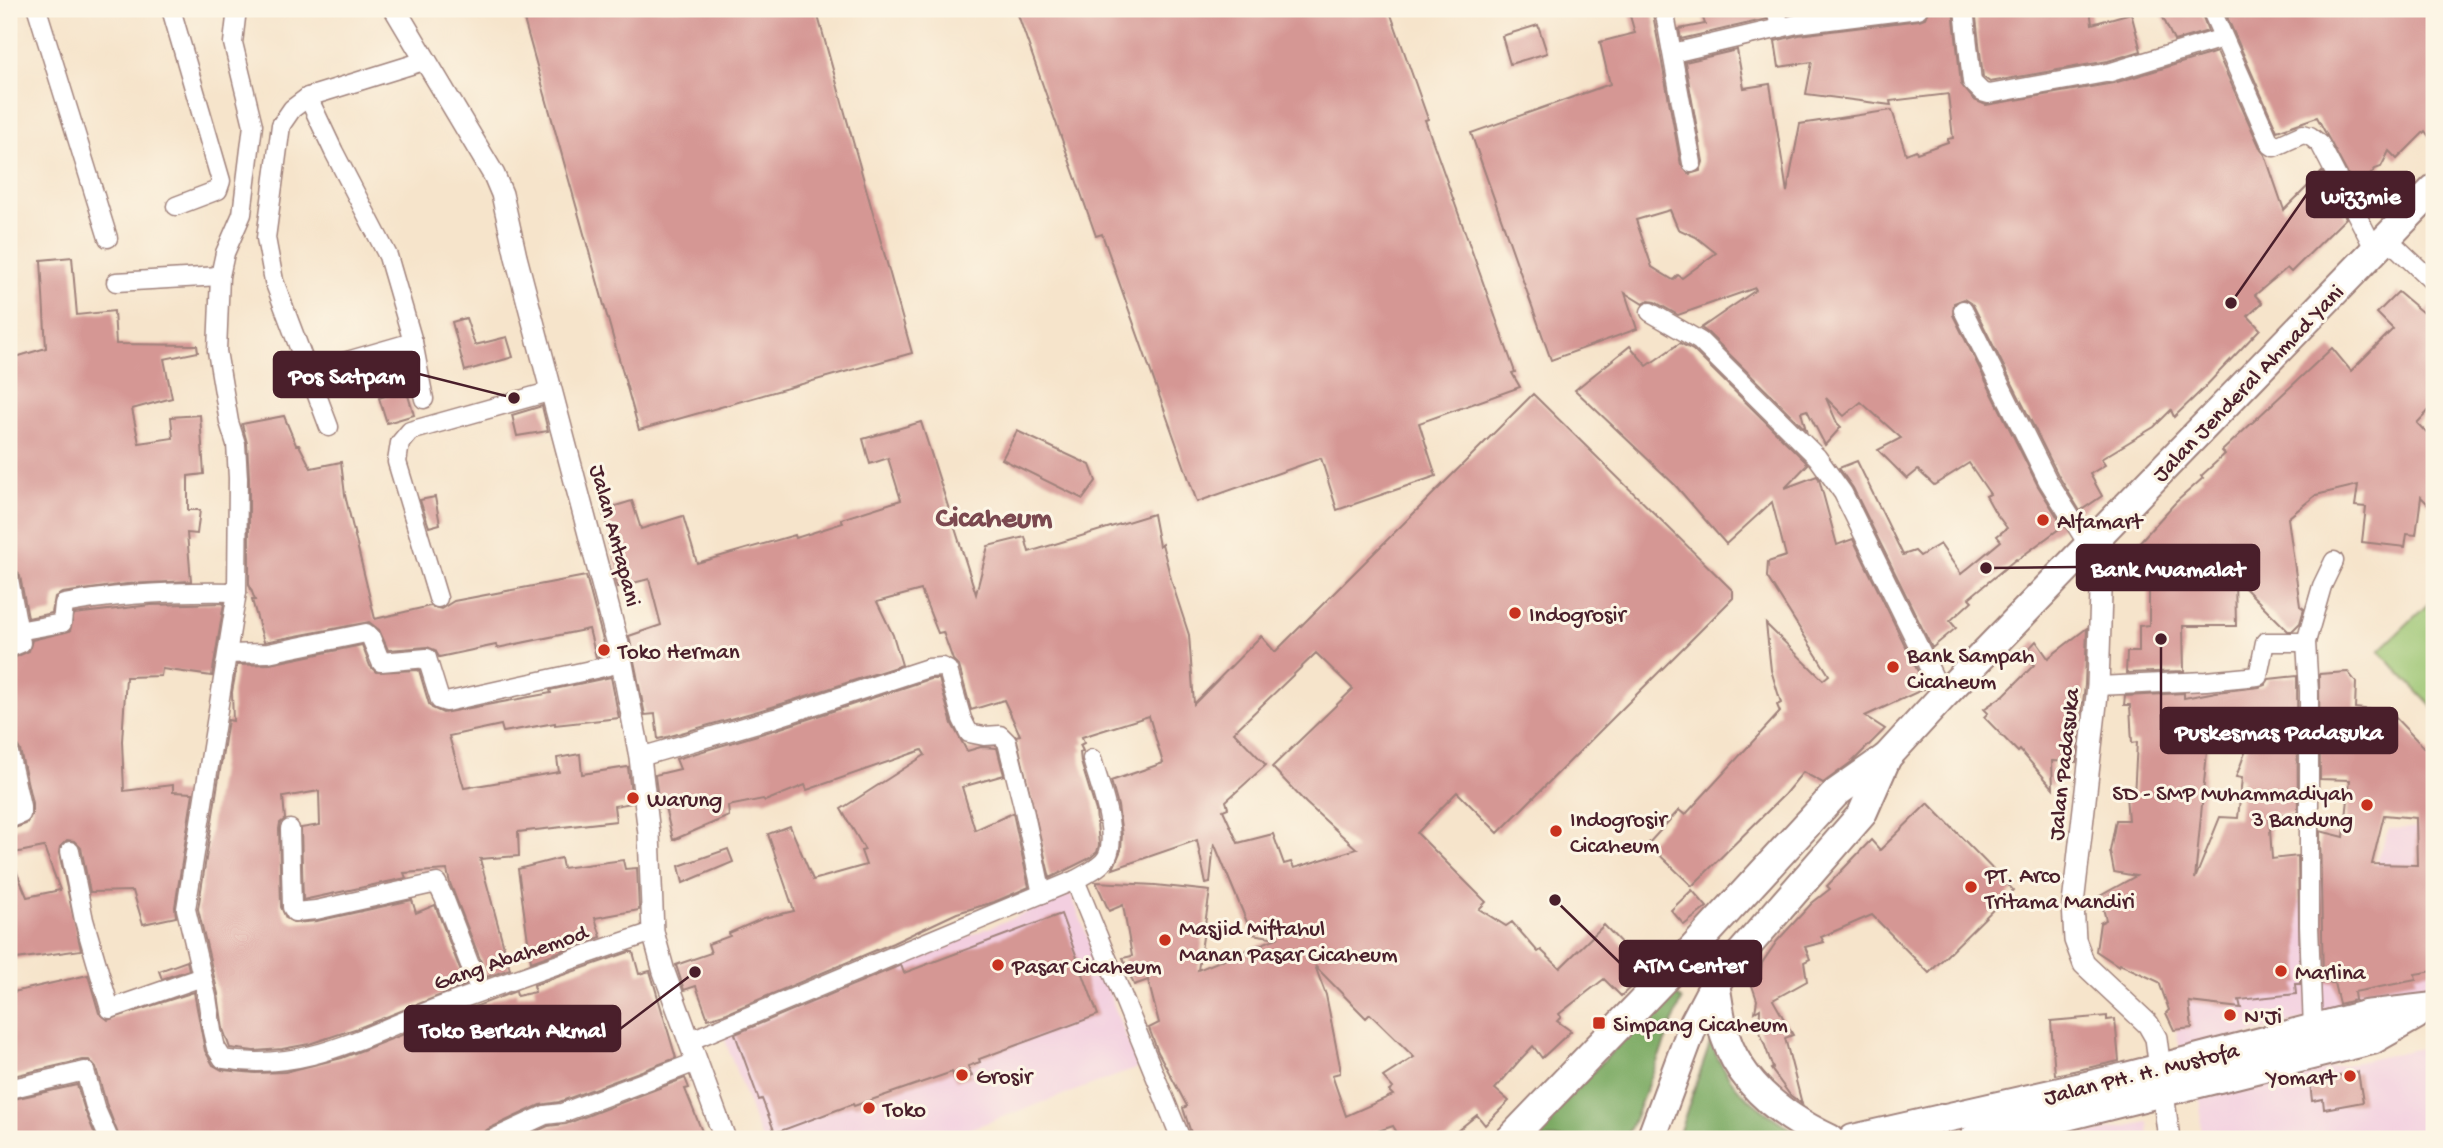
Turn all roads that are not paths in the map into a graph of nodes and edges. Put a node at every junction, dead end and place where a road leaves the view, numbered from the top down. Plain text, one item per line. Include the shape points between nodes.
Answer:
1 (37, 9) edge
2 (171, 9) edge
3 (237, 9) edge
4 (395, 9) edge
5 (1664, 9) edge
6 (1776, 9) edge
7 (1918, 9) edge
8 (1964, 9) edge
9 (2211, 9) edge
10 (1826, 15) edge
11 (1780, 28) junction
12 (2223, 38) junction
13 (1673, 52) junction
14 (426, 60) junction
15 (308, 97) junction
16 (1692, 163) dead end
17 (2434, 189) edge
18 (176, 206) dead end
19 (108, 238) dead end
20 (2381, 244) junction
21 (220, 276) junction
22 (116, 282) dead end
23 (2434, 283) edge
24 (1963, 310) dead end
25 (1650, 312) dead end
26 (413, 342) junction
27 (309, 372) junction
28 (552, 391) junction
29 (425, 399) dead end
30 (329, 427) dead end
31 (2096, 538) junction
32 (2334, 561) dead end
33 (9, 579) edge
34 (237, 592) junction
35 (438, 598) dead end
36 (18, 631) junction
37 (2305, 642) junction
38 (9, 648) edge
39 (228, 654) junction
40 (622, 663) junction
41 (2098, 686) junction
42 (1942, 696) junction
43 (9, 753) edge
44 (640, 757) junction
45 (1887, 757) junction
46 (1092, 759) dead end
47 (9, 819) edge
48 (290, 829) dead end
49 (70, 851) dead end
50 (1075, 880) junction
51 (1042, 894) junction
52 (653, 932) junction
53 (1686, 956) junction
54 (202, 976) junction
55 (1715, 983) junction
56 (480, 991) junction
57 (2431, 1008) edge
58 (2313, 1029) junction
59 (689, 1041) junction
60 (696, 1062) junction
61 (2162, 1080) junction
62 (9, 1089) edge
63 (1983, 1138) edge
64 (109, 1139) edge
65 (493, 1139) edge
66 (725, 1139) edge
67 (1181, 1139) edge
68 (1510, 1139) edge
69 (1651, 1139) edge
70 (1830, 1139) edge
71 (1853, 1139) edge
72 (2169, 1139) edge

1 - 19 street
2 - 18 street via 221,181 218,190
3 - 21 street via 233,43 253,125 242,215
4 - 14 street, Jalan Antapani
5 - 13 street
6 - 11 street
7 - 10 street
8 - 12 street via 1972,82 1989,94 2111,72
9 - 12 street
10 - 11 street
11 - 13 street
12 - 20 street via 2271,145 2303,134 2320,144
13 - 16 street
14 - 15 street
14 - 28 street, Jalan Antapani via 502,194
15 - 26 street via 388,256
15 - 27 street via 281,125 266,238 274,281
17 - 20 main road, Jalan Jenderal Ahmad Yani
20 - 23 street
20 - 31 main road, Jalan Jenderal Ahmad Yani
21 - 22 street
21 - 34 street via 217,351 236,444 238,478
24 - 31 street via 2048,481
25 - 42 street via 1700,341 1817,457 1843,493
26 - 27 street
26 - 29 street
27 - 30 street
28 - 35 street via 410,432 400,443 397,462
28 - 40 street, Jalan Antapani
31 - 41 street, Jalan Padasuka
31 - 42 main road, Jalan Jenderal Ahmad Yani
32 - 37 street
33 - 36 street
34 - 36 street via 91,598 64,604 62,623
34 - 39 street
36 - 38 street via 21,643
37 - 41 street via 2265,642 2258,676
37 - 58 street
39 - 40 street via 268,653 366,633 381,662 427,658 440,700 446,702
39 - 54 street via 186,909
40 - 44 street, Jalan Antapani
41 - 61 street, Jalan Padasuka via 2073,904 2075,940 2084,964 2148,1024 2156,1038
42 - 45 main road, Jalan Jenderal Ahmad Yani
43 - 47 street via 21,814
44 - 51 street via 942,667 948,670 970,733 1000,734 1007,742
44 - 52 street, Jalan Antapani
45 - 53 main road, Jalan Jenderal Ahmad Yani via 1836,793
45 - 55 main road, Jalan Jenderal Ahmad Yani via 1862,814
46 - 50 street via 1111,832 1107,857
48 - 56 street via 295,912 437,883
49 - 54 street via 110,1009
50 - 51 street
50 - 67 street
51 - 59 street
52 - 56 street, Gang Abahemod
52 - 59 street, Jalan Antapani
53 - 55 main road
53 - 68 main road, Jalan Jenderal Ahmad Yani
54 - 56 street, Gang Abahemod via 220,1056 267,1063 316,1056
55 - 69 main road, Jalan Jenderal Ahmad Yani via 1694,1023
55 - 70 main road via 1726,1039 1751,1082 1793,1118
57 - 58 main road, Jalan PH. H. Mustofa via 2365,1015
57 - 61 main road, Jalan PH. H. Mustofa via 2372,1040
58 - 61 main road, Jalan PH. H. Mustofa
59 - 60 street, Jalan Antapani
60 - 65 street via 562,1113 545,1115
60 - 66 street, Jalan Antapani
61 - 63 main road, Jalan PH. H. Mustofa
61 - 71 main road, Jalan PH. H. Mustofa
61 - 72 street, Jalan Padasuka
62 - 64 street via 85,1071

